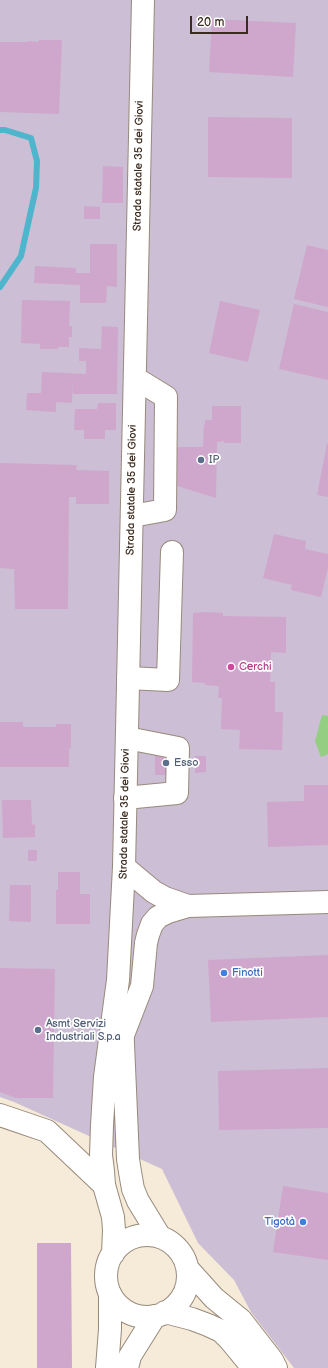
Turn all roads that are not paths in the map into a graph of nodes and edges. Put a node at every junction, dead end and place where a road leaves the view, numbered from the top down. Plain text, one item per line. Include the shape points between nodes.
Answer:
1 (143, 0) edge
2 (135, 378) junction
3 (132, 516) junction
4 (172, 552) dead end
5 (128, 678) junction
6 (127, 738) junction
7 (125, 798) junction
8 (124, 867) junction
9 (328, 902) edge
10 (188, 906) junction
11 (118, 980) junction
12 (123, 1035) junction
13 (0, 1115) edge
14 (66, 1148) junction
15 (101, 1155) junction
16 (104, 1185) junction
17 (133, 1189) junction
18 (160, 1237) junction
19 (113, 1254) junction
20 (187, 1268) junction
21 (110, 1294) junction
22 (160, 1314) junction
23 (107, 1368) edge
24 (127, 1368) edge
25 (253, 1368) edge
26 (276, 1368) edge

1 - 2 main road, Strada statale 35 dei Giovi
2 - 3 main road, Strada statale 35 dei Giovi
2 - 3 main road via 166,397 165,510
3 - 5 main road, Strada statale 35 dei Giovi
4 - 5 main road via 168,680
5 - 6 main road, Strada statale 35 dei Giovi
6 - 7 main road, Strada statale 35 dei Giovi
6 - 7 main road via 178,748 177,793
7 - 8 main road, Strada statale 35 dei Giovi
8 - 10 main road via 154,892
8 - 11 main road, Strada statale 35 dei Giovi
9 - 10 main road
10 - 12 main road via 158,917 152,924 146,944 142,986
11 - 12 main road, Strada statale 35 dei Giovi
11 - 15 main road, Strada statale 35 dei Giovi via 105,1077
12 - 17 main road, Strada statale 35 dei Giovi via 128,1159
13 - 14 main road via 47,1131
14 - 15 main road
14 - 16 main road
15 - 16 main road, Strada statale 35 dei Giovi
15 - 17 main road
16 - 19 main road, Strada statale 35 dei Giovi via 113,1217
17 - 18 main road, Strada statale 35 dei Giovi
18 - 19 main road via 139,1236 128,1240
18 - 20 main road via 177,1249
19 - 21 main road via 106,1274
20 - 22 main road via 186,1289 181,1298 174,1306
20 - 26 main road via 214,1298 241,1320
21 - 22 main road via 116,1303 134,1315 144,1317
21 - 23 main road
22 - 24 main road via 130,1356
22 - 25 main road via 198,1321 221,1331

